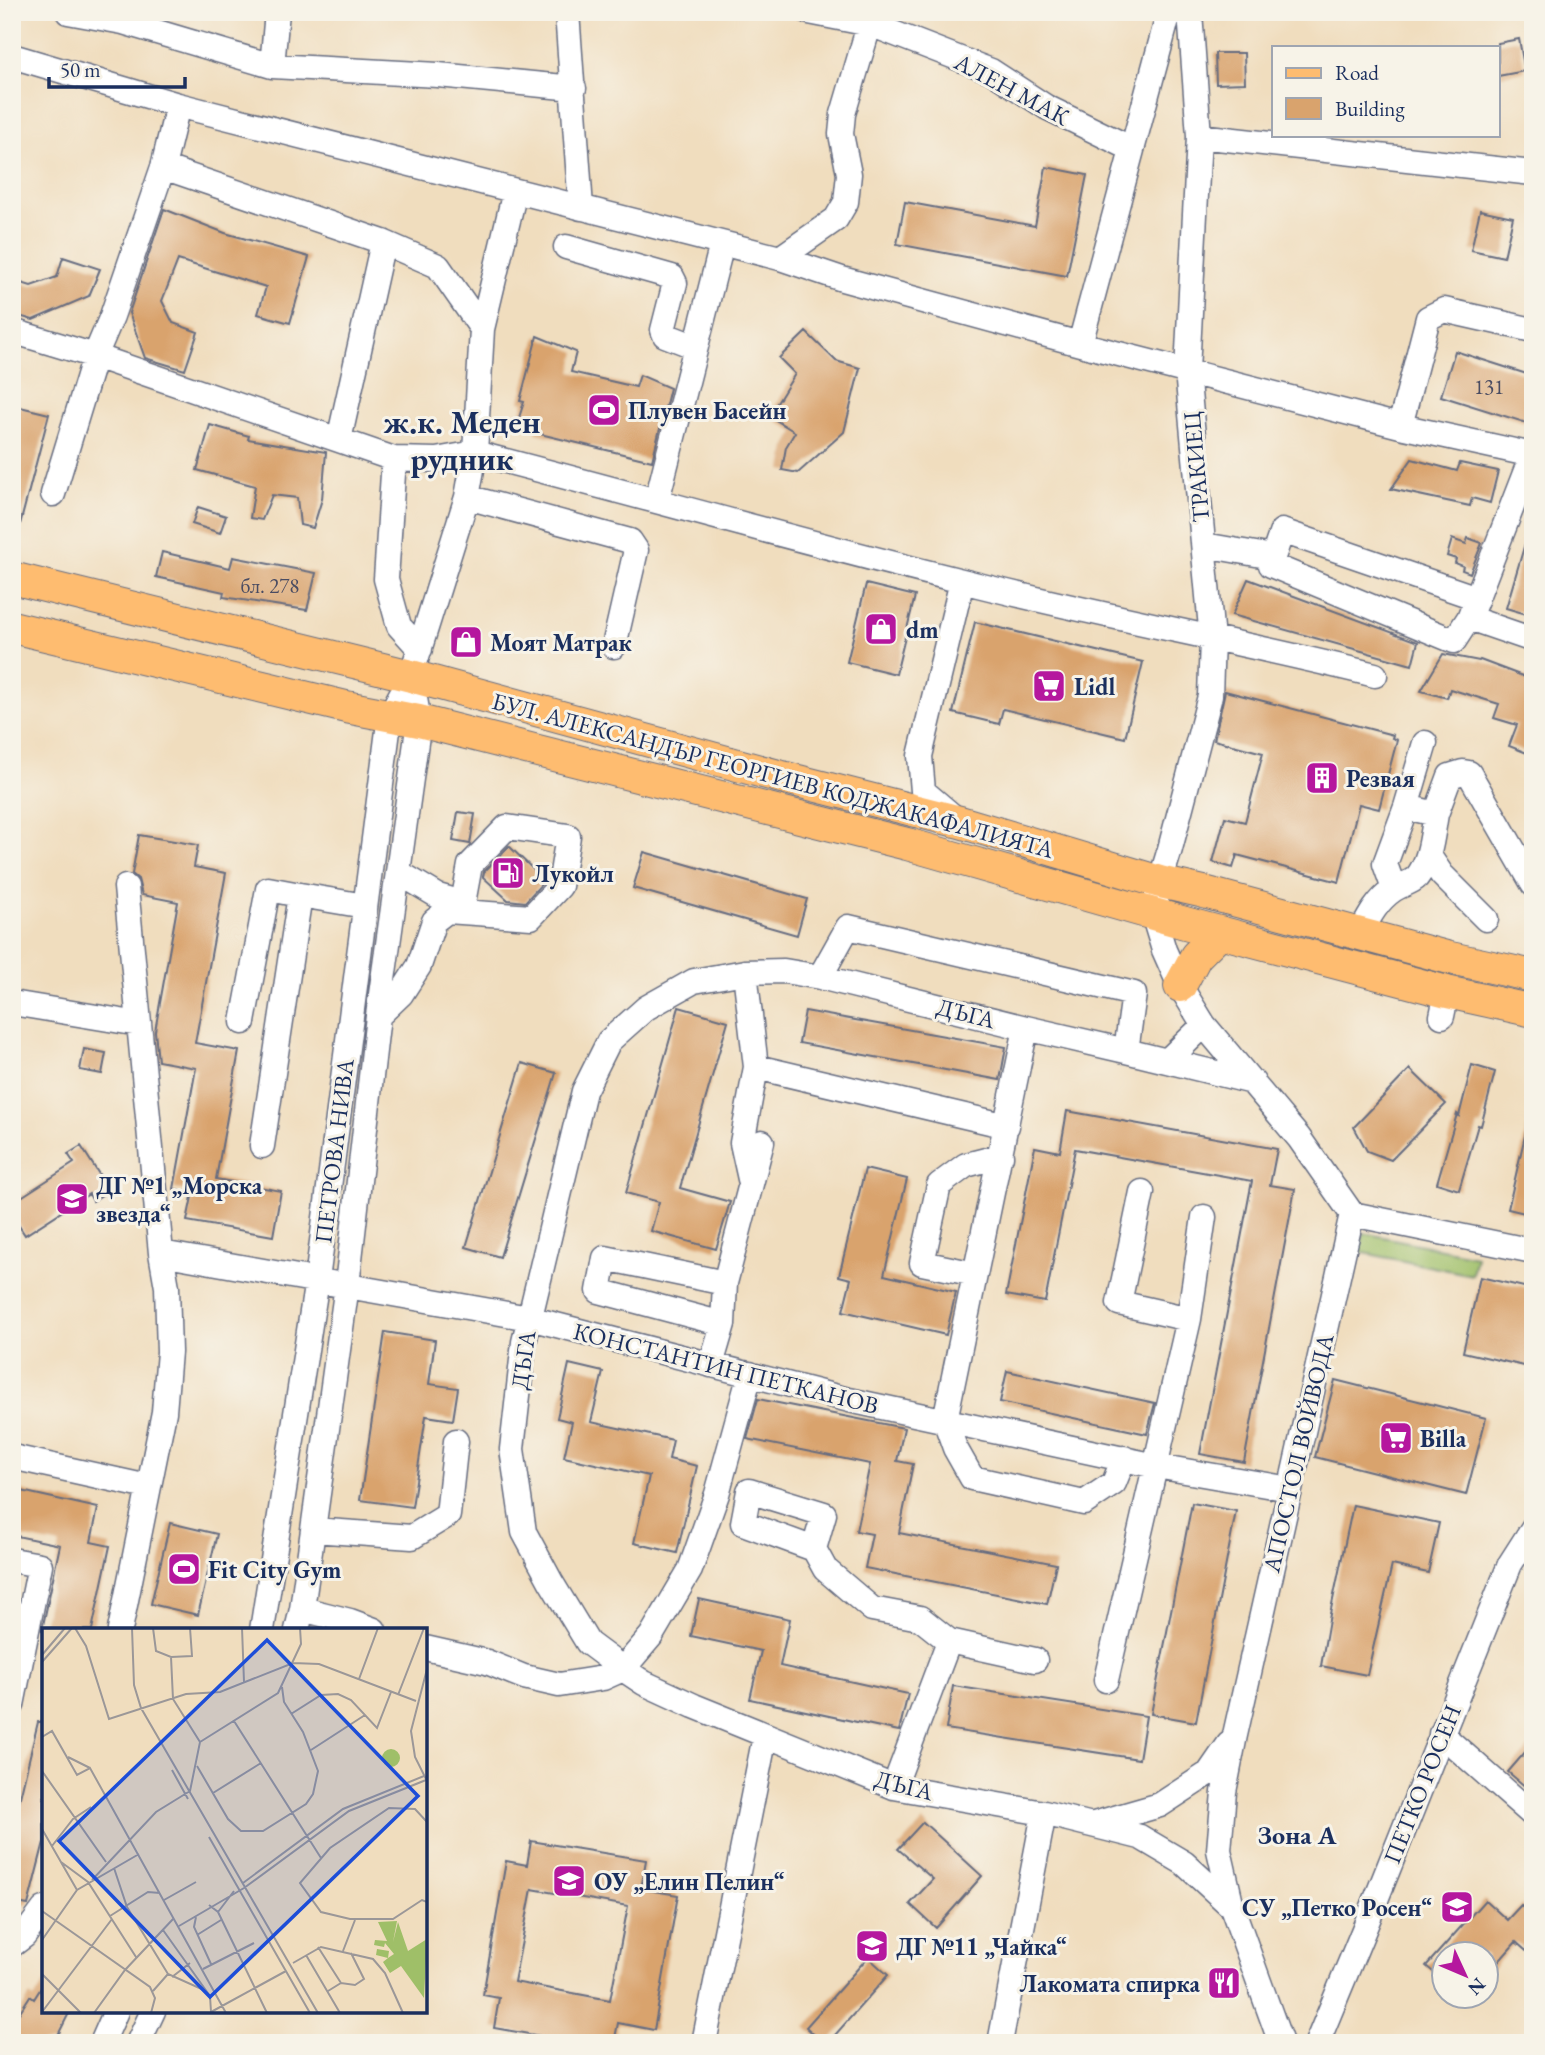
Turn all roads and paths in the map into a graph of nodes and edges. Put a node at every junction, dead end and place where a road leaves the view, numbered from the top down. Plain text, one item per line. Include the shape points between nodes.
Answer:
1 (68, 12) edge
2 (276, 12) edge
3 (567, 12) edge
4 (809, 12) edge
5 (1169, 12) edge
6 (1190, 12) edge
7 (871, 18) edge
8 (12, 56) edge
9 (272, 66) junction
10 (574, 88) junction
11 (178, 105) junction
12 (1199, 136) junction
13 (1132, 149) junction
14 (163, 167) junction
15 (1533, 173) edge
16 (516, 191) junction
17 (581, 208) junction
18 (383, 242) junction
19 (722, 244) junction
20 (566, 247) dead end
21 (780, 258) junction
22 (482, 329) junction
23 (1533, 330) edge
24 (12, 331) edge
25 (1080, 344) junction
26 (696, 347) junction
27 (95, 356) junction
28 (1187, 371) junction
29 (1400, 426) junction
30 (339, 440) junction
31 (475, 453) junction
32 (1532, 455) edge
33 (394, 459) junction
34 (53, 494) dead end
35 (467, 497) junction
36 (657, 500) junction
37 (1204, 545) junction
38 (1273, 557) junction
39 (12, 578) edge
40 (962, 581) junction
41 (1473, 608) junction
42 (12, 627) edge
43 (1212, 639) junction
44 (1533, 640) edge
45 (614, 646) dead end
46 (415, 663) junction
47 (1376, 675) dead end
48 (404, 718) junction
49 (1425, 743) dead end
50 (1406, 807) junction
51 (1436, 814) junction
52 (960, 822) junction
53 (1429, 856) junction
54 (398, 872) junction
55 (1160, 882) junction
56 (1533, 884) edge
57 (126, 887) dead end
58 (1394, 890) junction
59 (300, 895) junction
60 (365, 906) junction
61 (462, 907) junction
62 (1153, 914) junction
63 (1486, 919) dead end
64 (1220, 932) junction
65 (1360, 933) junction
66 (745, 972) junction
67 (1533, 976) edge
68 (821, 977) junction
69 (1180, 986) junction
70 (12, 1003) edge
71 (1533, 1011) edge
72 (378, 1016) junction
73 (243, 1022) dead end
74 (139, 1024) junction
75 (1204, 1025) junction
76 (1026, 1028) junction
77 (1222, 1045) junction
78 (1126, 1051) junction
79 (1167, 1061) junction
80 (756, 1067) junction
81 (1194, 1067) junction
82 (1253, 1082) junction
83 (1007, 1126) junction
84 (762, 1142) dead end
85 (262, 1146) dead end
86 (1001, 1156) junction
87 (751, 1186) junction
88 (1142, 1192) dead end
89 (1352, 1214) junction
90 (1204, 1217) dead end
91 (1533, 1251) edge
92 (161, 1253) junction
93 (975, 1274) junction
94 (317, 1280) junction
95 (725, 1283) junction
96 (347, 1285) junction
97 (528, 1318) junction
98 (1189, 1319) junction
99 (723, 1324) junction
100 (711, 1365) junction
101 (750, 1374) junction
102 (945, 1420) junction
103 (456, 1441) dead end
104 (12, 1457) edge
105 (1124, 1458) junction
106 (1156, 1466) junction
107 (148, 1487) junction
108 (1290, 1489) junction
109 (1533, 1528) edge
110 (313, 1530) junction
111 (814, 1549) dead end
112 (12, 1560) edge
113 (299, 1619) edge
114 (120, 1628) edge
115 (262, 1628) edge
116 (369, 1628) edge
117 (949, 1641) junction
118 (427, 1648) edge
119 (1035, 1660) dead end
120 (623, 1669) junction
121 (1106, 1680) dead end
122 (12, 1705) edge
123 (1441, 1734) junction
124 (1235, 1735) junction
125 (765, 1736) junction
126 (894, 1787) junction
127 (1044, 1813) junction
128 (1533, 1815) edge
129 (1094, 1825) junction
130 (1232, 1907) junction
131 (42, 1912) edge
132 (12, 1945) edge
133 (115, 2013) edge
134 (152, 2013) edge
135 (102, 2043) edge
136 (138, 2043) edge
137 (704, 2043) edge
138 (1000, 2043) edge
139 (1282, 2043) edge
140 (1317, 2043) edge

1 - 9 street via 123,22
2 - 9 street
3 - 10 street
4 - 7 street, АЛЕН МАК
5 - 13 street
6 - 12 street, ТРАКИЕЦ
7 - 13 street, АЛЕН МАК via 991,71 1046,107
7 - 21 street via 843,114 841,134 849,174 846,202 836,219
8 - 11 street
9 - 10 street
10 - 17 street
11 - 14 street
11 - 16 street
12 - 15 street
12 - 28 street, ТРАКИЕЦ
13 - 25 street
14 - 18 street
14 - 27 street
16 - 17 street
16 - 22 street, ПЕТРОВА НИВА
17 - 19 street
18 - 22 street via 438,266
18 - 30 street
19 - 21 street
19 - 26 street
20 - 26 street via 671,277 675,283 663,330 665,335
21 - 25 street
22 - 31 street, ПЕТРОВА НИВА
23 - 29 street via 1444,310 1428,318
24 - 27 street
25 - 28 street
26 - 36 street
27 - 30 street
27 - 34 street
28 - 29 street
28 - 37 street, ТРАКИЕЦ
29 - 32 street
30 - 33 street
31 - 33 street via 436,460
31 - 35 street, ПЕТРОВА НИВА
31 - 36 street
32 - 41 street
33 - 46 street via 386,579
35 - 45 street via 630,541 636,550
35 - 46 street, ПЕТРОВА НИВА
36 - 40 street
37 - 38 street
37 - 43 street, ТРАКИЕЦ
38 - 41 street via 1282,531
38 - 41 street via 1271,565 1454,641
39 - 46 main road, БУЛ. АЛЕКСАНДЪР ГЕОРГИЕВ КОДЖАКАФАЛИЯТА
40 - 43 street
40 - 52 street via 920,755 923,792
41 - 44 street
42 - 48 main road, БУЛ. АЛЕКСАНДЪР ГЕОРГИЕВ КОДЖАКАФАЛИЯТА
43 - 47 street
43 - 55 street, ТРАКИЕЦ via 1210,696
46 - 48 street, ПЕТРОВА НИВА
46 - 52 main road, БУЛ. АЛЕКСАНДЪР ГЕОРГИЕВ КОДЖАКАФАЛИЯТА via 765,772
48 - 54 street, ПЕТРОВА НИВА
48 - 60 street, ПЕТРОВА НИВА
48 - 62 main road, БУЛ. АЛЕКСАНДЪР ГЕОРГИЕВ КОДЖАКАФАЛИЯТА via 907,844
49 - 50 street
50 - 51 street
50 - 58 street via 1385,864
51 - 53 street
51 - 56 street via 1450,776 1469,773
52 - 55 main road, БУЛ. АЛЕКСАНДЪР ГЕОРГИЕВ КОДЖАКАФАЛИЯТА
53 - 58 street via 1415,878
53 - 63 street
54 - 61 street
54 - 72 street, ПЕТРОВА НИВА
55 - 62 street, ТРАКИЕЦ
55 - 65 main road, БУЛ. АЛЕКСАНДЪР ГЕОРГИЕВ КОДЖАКАФАЛИЯТА
57 - 74 street
58 - 65 street via 1372,911
59 - 60 street
59 - 73 street via 268,889
59 - 85 street
60 - 94 street, ПЕТРОВА НИВА
61 - 61 street via 531,917 560,886 568,836 506,827 470,865
61 - 72 street via 434,920 419,966 401,994
62 - 64 main road, БУЛ. АЛЕКСАНДЪР ГЕОРГИЕВ КОДЖАКАФАЛИЯТА
62 - 69 street
64 - 69 main road via 1196,956
64 - 71 main road, БУЛ. АЛЕКСАНДЪР ГЕОРГИЕВ КОДЖАКАФАЛИЯТА via 1444,1004
65 - 67 main road, БУЛ. АЛЕКСАНДЪР ГЕОРГИЕВ КОДЖАКАФАЛИЯТА
66 - 68 street, ДЪГА via 784,971
66 - 80 street
66 - 97 street, ДЪГА via 694,981 646,1008 609,1041 584,1091
68 - 76 street, ДЪГА
68 - 78 street via 848,927 1134,994
69 - 75 street
70 - 74 street
72 - 96 street, ПЕТРОВА НИВА
74 - 92 street
75 - 77 street
75 - 79 street
76 - 78 street, ДЪГА
76 - 83 street
77 - 81 street
77 - 82 street
78 - 79 street, ДЪГА
79 - 81 street, ДЪГА
80 - 83 street
80 - 87 street via 741,1143
81 - 82 street, ДЪГА
82 - 89 street
83 - 86 street
84 - 87 street
86 - 93 street
86 - 93 street via 966,1165 939,1185 922,1263
87 - 95 street
88 - 98 street via 1119,1303
89 - 91 street
89 - 108 street, АПОСТОЛ ВОЙВОДА
90 - 98 street
92 - 94 street, КОНСТАНТИН ПЕТКАНОВ
92 - 107 street via 169,1352 164,1412
93 - 102 street
94 - 96 street, КОНСТАНТИН ПЕТКАНОВ
94 - 115 street, ПЕТРОВА НИВА
95 - 99 street
95 - 99 street via 605,1258 599,1291
96 - 97 street, КОНСТАНТИН ПЕТКАНОВ
96 - 110 street, ПЕТРОВА НИВА
97 - 100 street, КОНСТАНТИН ПЕТКАНОВ
97 - 120 street, ДЪГА via 512,1449 524,1532 588,1643
98 - 106 street
99 - 100 street
100 - 101 street, КОНСТАНТИН ПЕТКАНОВ
101 - 102 street, КОНСТАНТИН ПЕТКАНОВ
101 - 120 street via 717,1494 690,1570 651,1636
102 - 105 street, КОНСТАНТИН ПЕТКАНОВ
102 - 105 street via 972,1478 1084,1503 1114,1483
103 - 110 street via 448,1515 412,1537
104 - 107 street
105 - 106 street, КОНСТАНТИН ПЕТКАНОВ
106 - 108 street, КОНСТАНТИН ПЕТКАНОВ
106 - 121 street
107 - 114 street
108 - 124 street, АПОСТОЛ ВОЙВОДА
109 - 123 street, ПЕТКО РОСЕН via 1510,1564
110 - 113 street, ПЕТРОВА НИВА
111 - 117 street via 825,1569 872,1609 920,1618
112 - 122 street via 40,1565
113 - 116 street via 350,1621
117 - 119 street
117 - 126 street
118 - 120 street via 559,1685 603,1678
120 - 125 street, ДЪГА
123 - 128 street
123 - 140 street, ПЕТКО РОСЕН
124 - 129 street via 1209,1773 1160,1805
124 - 130 street, АПОСТОЛ ВОЙВОДА via 1219,1850
125 - 126 street, ДЪГА
125 - 137 street
126 - 127 street, ДЪГА
127 - 129 street, ДЪГА
127 - 138 street
129 - 130 street, ДЪГА via 1140,1837 1184,1863
130 - 139 street, АПОСТОЛ ВОЙВОДА
131 - 132 street
133 - 135 street
134 - 136 street

